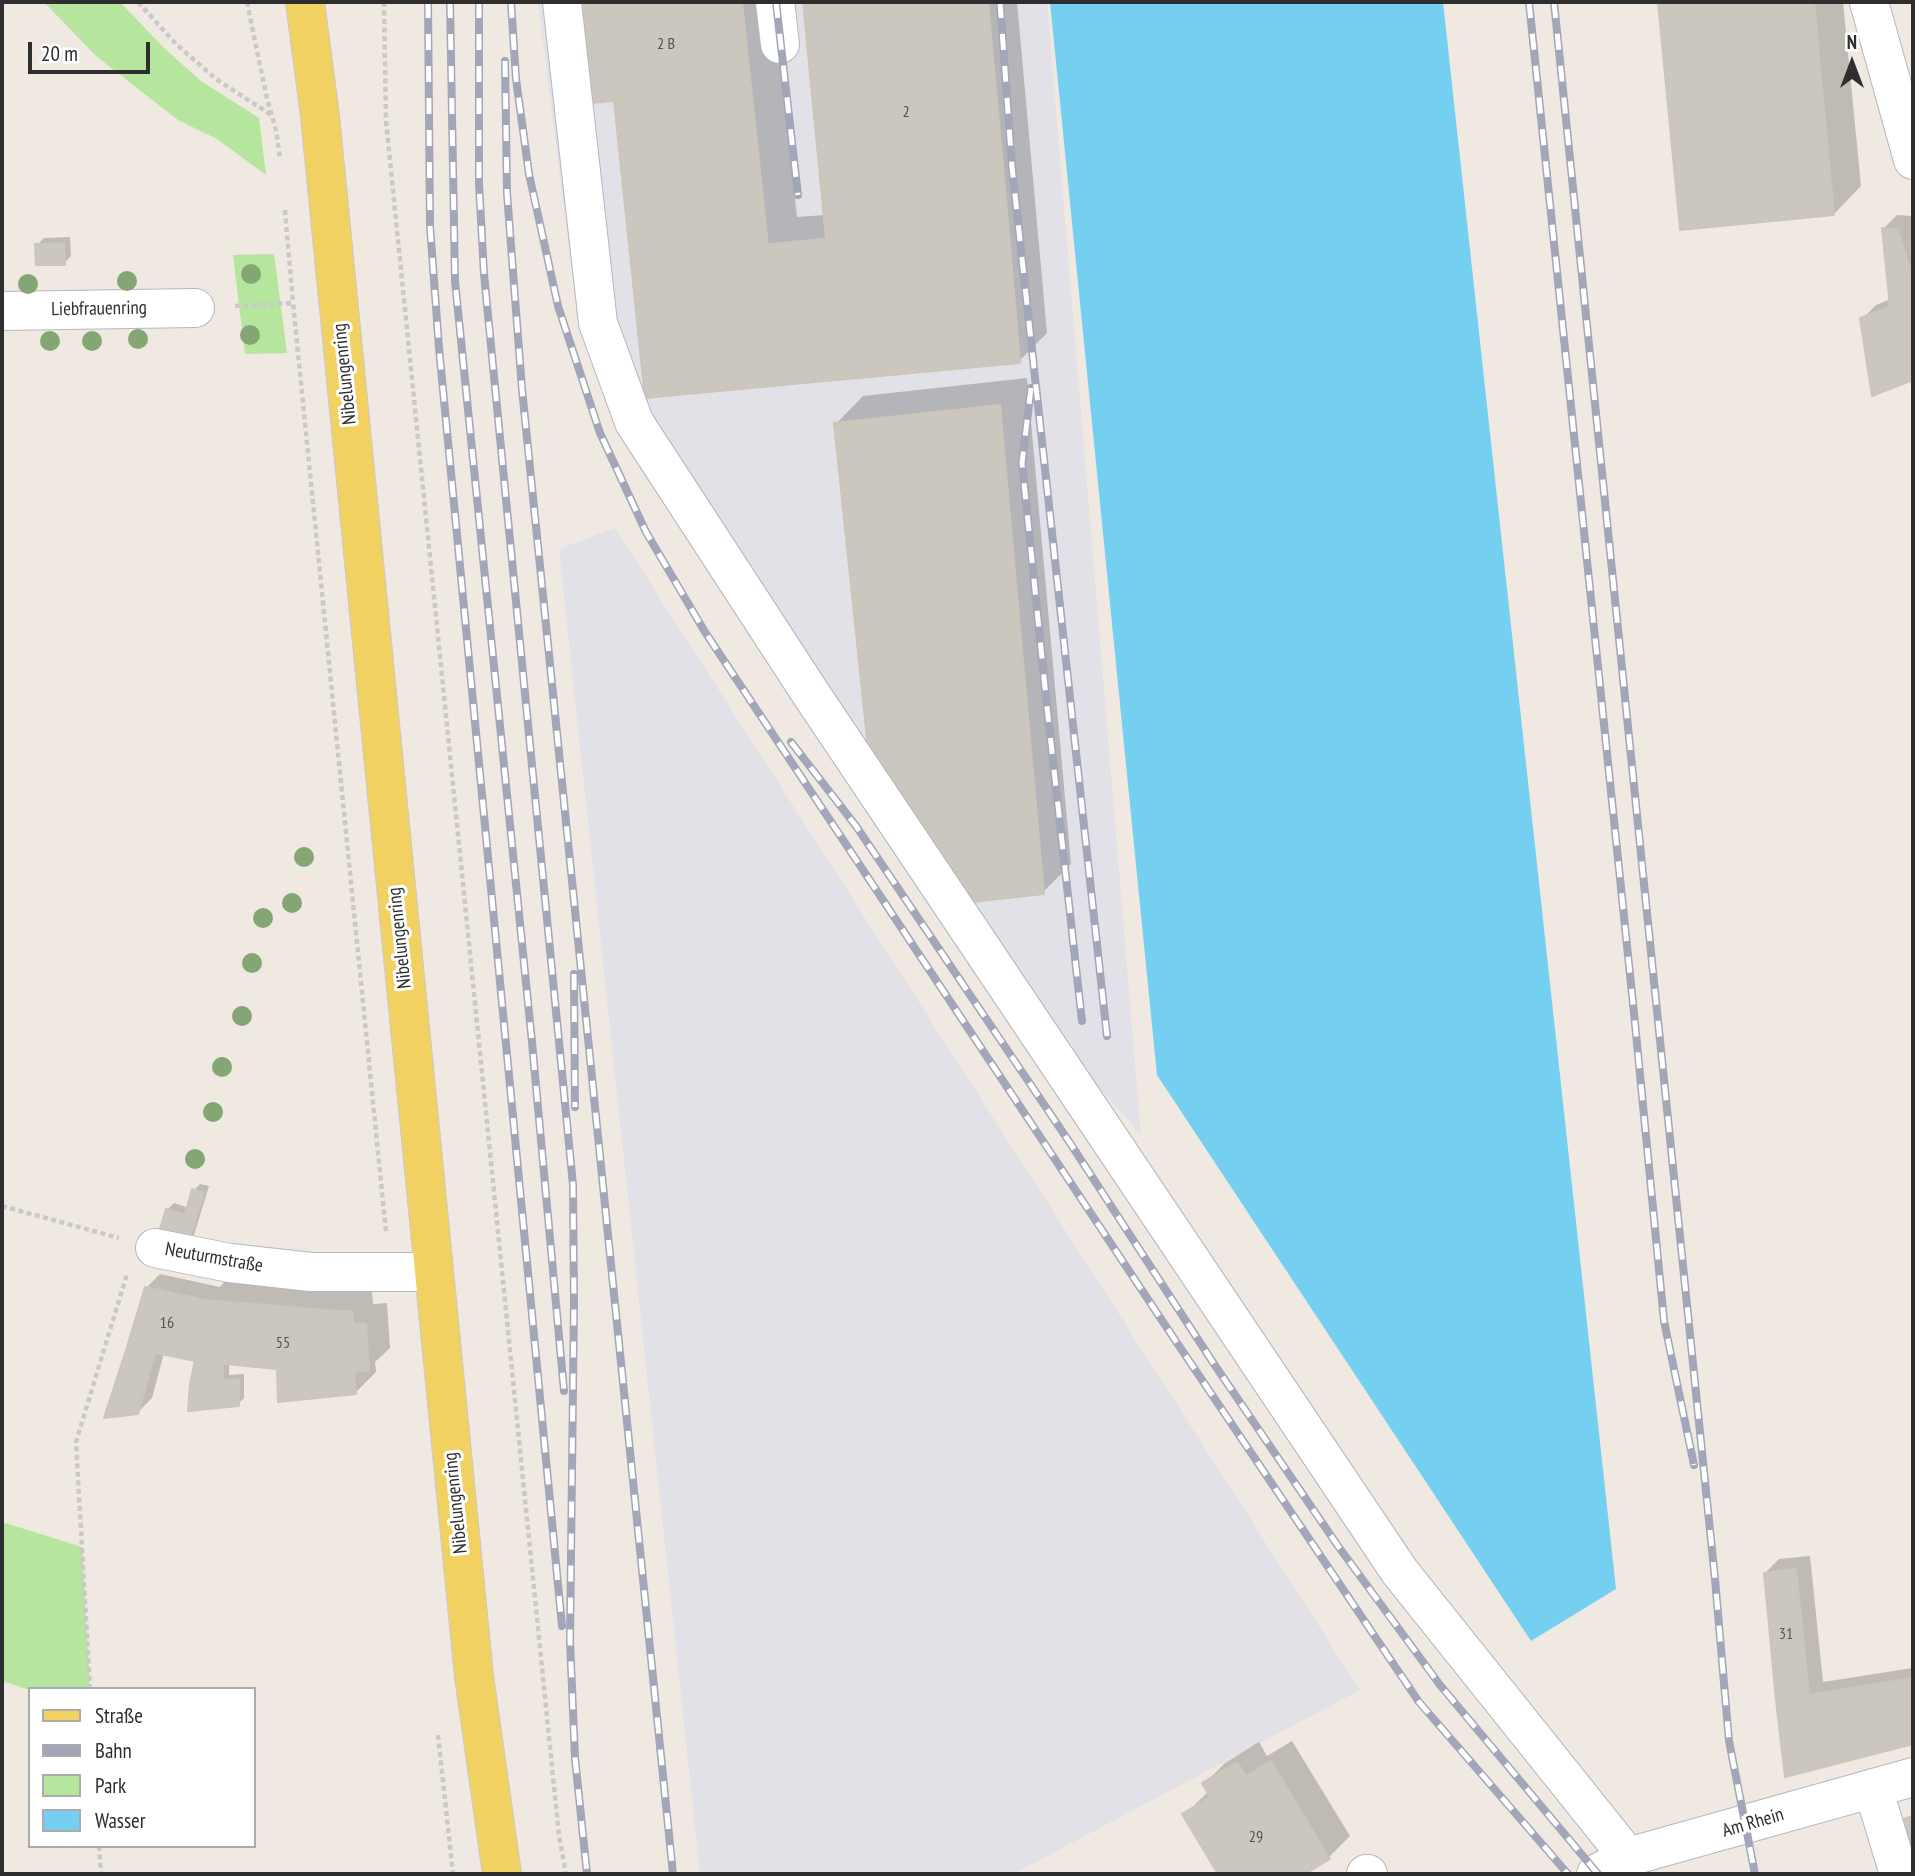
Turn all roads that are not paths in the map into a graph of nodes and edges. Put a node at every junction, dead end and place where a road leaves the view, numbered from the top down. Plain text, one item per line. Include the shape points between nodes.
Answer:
1 (305, 2) edge
2 (562, 2) edge
3 (775, 2) edge
4 (1869, 2) edge
5 (780, 44) dead end
6 (1913, 160) edge
7 (195, 308) road end
8 (2, 311) edge
9 (155, 1248) road end
10 (432, 1272) junction
11 (1913, 1777) edge
12 (1873, 1788) junction
13 (1612, 1866) edge
14 (502, 1874) edge
15 (1899, 1874) edge

1 - 10 main road, Nibelungenring via 320,116
2 - 13 street via 598,323 634,422 1399,1572
3 - 5 street
4 - 6 street
7 - 8 street, Liebfrauenring
9 - 10 street, Neuturmstraße via 311,1272
10 - 14 main road, Nibelungenring via 474,1676
11 - 12 street, Am Rhein
12 - 13 street, Am Rhein
12 - 15 street

